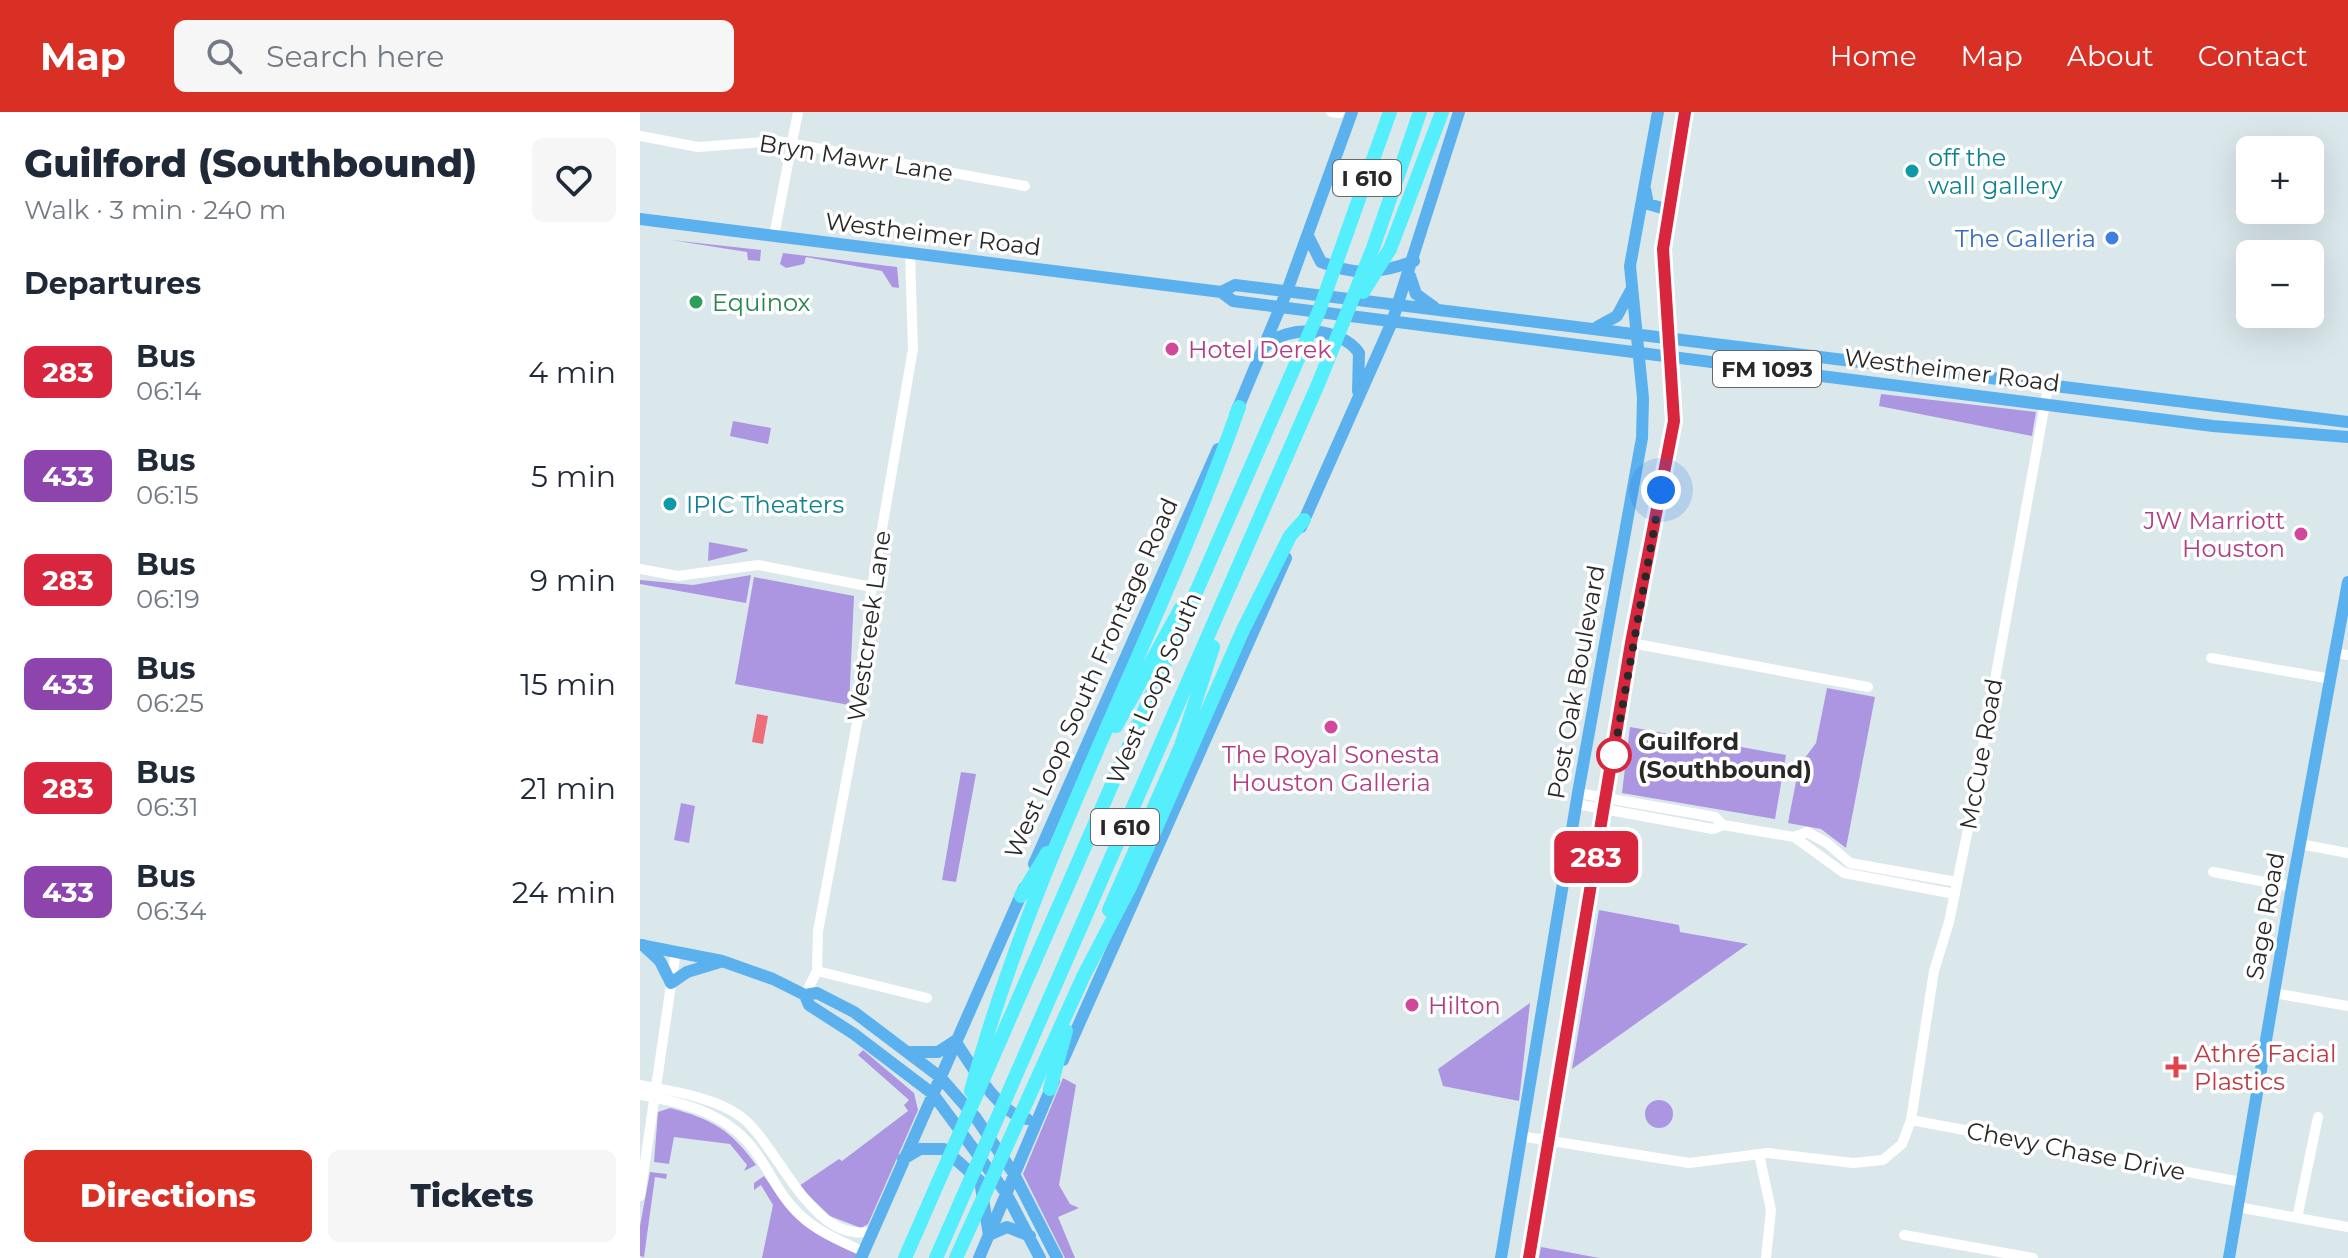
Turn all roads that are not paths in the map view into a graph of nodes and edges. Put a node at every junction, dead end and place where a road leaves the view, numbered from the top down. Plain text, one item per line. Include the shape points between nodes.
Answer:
1 (798, 112) edge
2 (1341, 112) edge
3 (1387, 112) edge
4 (1420, 112) edge
5 (1442, 112) edge
6 (1459, 112) edge
7 (1658, 112) edge
8 (1683, 115) edge
9 (640, 136) edge
10 (792, 143) junction
11 (1025, 186) dead end
12 (1644, 186) junction
13 (1669, 210) junction
14 (640, 219) edge
15 (774, 236) junction
16 (1308, 236) junction
17 (910, 253) junction
18 (1414, 261) junction
19 (1409, 274) junction
20 (1631, 290) junction
21 (1287, 291) junction
22 (1221, 292) junction
23 (1399, 304) junction
24 (1280, 307) junction
25 (1437, 309) junction
26 (1347, 315) junction
27 (1392, 322) junction
28 (1593, 328) junction
29 (1637, 334) junction
30 (1670, 338) junction
31 (1263, 349) junction
32 (1639, 353) junction
33 (1671, 357) junction
34 (1833, 360) junction
35 (1785, 371) junction
36 (1947, 376) junction
37 (1896, 385) junction
38 (2048, 387) junction
39 (1358, 398) junction
40 (2045, 403) junction
41 (1239, 407) junction
42 (2206, 407) junction
43 (2250, 412) junction
44 (2153, 418) junction
45 (2348, 422) edge
46 (2213, 426) junction
47 (2348, 437) edge
48 (1304, 520) junction
49 (1620, 559) junction
50 (1646, 564) junction
51 (640, 569) edge
52 (1237, 572) junction
53 (1202, 573) junction
54 (2348, 582) edge
55 (872, 587) junction
56 (1631, 643) junction
57 (2342, 654) edge
58 (2211, 658) dead end
59 (2331, 679) junction
60 (1868, 687) dead end
61 (1577, 798) junction
62 (1606, 803) junction
63 (1794, 837) junction
64 (2300, 844) junction
65 (2348, 853) edge
66 (2213, 872) dead end
67 (1921, 876) junction
68 (1957, 882) junction
69 (2292, 887) junction
70 (1919, 888) junction
71 (1955, 894) junction
72 (1021, 896) junction
73 (642, 945) edge
74 (676, 951) junction
75 (722, 961) junction
76 (1550, 962) junction
77 (1576, 967) junction
78 (817, 971) junction
79 (671, 983) junction
80 (2274, 993) junction
81 (805, 995) junction
82 (927, 998) dead end
83 (2348, 1006) edge
84 (955, 1041) junction
85 (906, 1051) junction
86 (940, 1077) junction
87 (640, 1085) edge
88 (1050, 1089) junction
89 (653, 1093) junction
90 (933, 1094) junction
91 (640, 1095) edge
92 (1039, 1116) junction
93 (2318, 1117) dead end
94 (1911, 1120) junction
95 (960, 1133) junction
96 (1520, 1136) junction
97 (1549, 1141) junction
98 (1759, 1154) junction
99 (775, 1159) junction
100 (903, 1159) junction
101 (764, 1166) junction
102 (1014, 1174) junction
103 (2241, 1182) junction
104 (1006, 1193) junction
105 (640, 1196) edge
106 (2237, 1207) junction
107 (2297, 1218) junction
108 (2348, 1227) edge
109 (872, 1231) junction
110 (989, 1235) junction
111 (1904, 1235) dead end
112 (1030, 1236) junction
113 (862, 1255) edge
114 (905, 1258) edge
115 (936, 1258) edge
116 (956, 1258) edge
117 (979, 1258) edge
118 (1040, 1258) edge
119 (1057, 1258) edge
120 (1501, 1258) edge
121 (1530, 1258) edge
122 (1766, 1258) edge
123 (2033, 1258) edge
124 (2229, 1258) edge

1 - 10 street
2 - 16 main road, West Loop South Frontage Road
3 - 53 highway, West Loop South / I 610 via 1345,244
4 - 26 highway, West Loop South / I 610
5 - 26 highway via 1390,249
6 - 18 main road
7 - 12 main road, Post Oak Boulevard
8 - 13 main road, Post Oak Boulevard
9 - 10 street, Bryn Mawr Lane via 698,147 758,140
10 - 11 street, Bryn Mawr Lane
10 - 15 street
12 - 13 main road via 1648,204
12 - 20 main road, Post Oak Boulevard
13 - 30 main road, Post Oak Boulevard via 1663,264
14 - 15 main road, Westheimer Road
15 - 17 main road, Westheimer Road
16 - 18 main road via 1321,262 1345,272 1368,275
16 - 21 main road, West Loop South Frontage Road
17 - 22 main road, Westheimer Road
17 - 55 street, Westcreek Lane via 913,349
18 - 19 main road
19 - 23 main road
19 - 25 main road via 1416,294
20 - 28 main road via 1617,316
20 - 29 main road, Post Oak Boulevard
21 - 22 main road, Westheimer Road via 1235,285
21 - 23 main road, Westheimer Road / FM 1093
21 - 24 main road, West Loop South Frontage Road
22 - 24 main road, Westheimer Road via 1233,301
23 - 25 main road, Westheimer Road / FM 1093
23 - 27 main road
24 - 27 main road, Westheimer Road / FM 1093
24 - 31 main road, West Loop South Frontage Road
25 - 28 main road, Westheimer Road / FM 1093
26 - 52 highway, West Loop South / I 610
27 - 32 main road, Westheimer Road / FM 1093
27 - 39 main road
28 - 29 main road, Westheimer Road / FM 1093
29 - 30 main road, Westheimer Road / FM 1093
29 - 32 main road, Post Oak Boulevard
30 - 33 main road, Post Oak Boulevard
30 - 34 main road, Westheimer Road / FM 1093
31 - 39 main road via 1288,332 1348,342 1360,360
31 - 41 main road, West Loop South Frontage Road
32 - 33 main road, Westheimer Road / FM 1093
32 - 49 main road, Post Oak Boulevard via 1642,438
33 - 35 main road, Westheimer Road / FM 1093
33 - 50 main road, Post Oak Boulevard via 1674,421
34 - 35 main road via 1788,362
34 - 36 main road, Westheimer Road / FM 1093
35 - 37 main road, Westheimer Road / FM 1093
36 - 37 main road
36 - 38 main road, Westheimer Road / FM 1093
37 - 40 main road, Westheimer Road / FM 1093
38 - 40 street, McCue Road
38 - 42 main road, Westheimer Road / FM 1093
39 - 48 main road
40 - 44 main road, Westheimer Road / FM 1093
40 - 68 street, McCue Road
41 - 72 main road, West Loop South Frontage Road
41 - 95 highway via 1077,793 984,1043
42 - 43 main road, Westheimer Road / FM 1093
42 - 44 main road via 2197,414
43 - 45 main road, Westheimer Road / FM 1093
43 - 46 main road via 2217,418
44 - 46 main road, Westheimer Road / FM 1093
46 - 47 main road, Westheimer Road / FM 1093
48 - 88 main road
48 - 116 highway via 1290,536 1243,630
49 - 50 main road
49 - 61 main road, Post Oak Boulevard
50 - 56 main road, Post Oak Boulevard
51 - 55 street via 678,576 758,565
52 - 88 highway via 1181,746 1118,885
52 - 115 highway, West Loop South / I 610
53 - 72 highway
53 - 95 highway, West Loop South / I 610
54 - 57 main road, Sage Road
55 - 78 street, Westcreek Lane via 866,675 818,931
56 - 60 street
56 - 62 main road, Post Oak Boulevard
57 - 59 main road, Sage Road
58 - 59 street
59 - 64 main road, Sage Road
61 - 62 street
61 - 76 main road, Post Oak Boulevard
62 - 63 street via 1715,817 1723,825
62 - 77 main road, Post Oak Boulevard
63 - 67 street via 1803,832 1816,836 1850,863
63 - 70 street via 1844,873
64 - 65 street
64 - 69 main road, Sage Road
66 - 69 street
67 - 68 street
67 - 70 street
68 - 71 street, McCue Road
69 - 80 main road, Sage Road
70 - 71 street
71 - 94 street, McCue Road via 1934,971
72 - 84 main road, West Loop South Frontage Road
73 - 74 main road
73 - 79 main road via 660,961
74 - 75 main road
74 - 79 street
75 - 79 main road
75 - 81 main road
76 - 77 main road
76 - 96 main road, Post Oak Boulevard
77 - 97 main road, Post Oak Boulevard
78 - 81 street, Westcreek Lane
78 - 82 street
79 - 89 street
80 - 83 street
80 - 103 main road, Sage Road
81 - 85 main road via 817,993 854,1012
81 - 90 main road via 809,1005
84 - 85 main road via 938,1052
84 - 86 main road, West Loop South Frontage Road
84 - 92 main road via 983,1084 1017,1117
85 - 86 main road
86 - 90 main road, West Loop South Frontage Road
86 - 102 main road
87 - 89 street
88 - 92 main road
89 - 91 street
89 - 99 street via 713,1104 740,1116
89 - 101 street via 729,1124
89 - 105 street
90 - 100 main road, West Loop South Frontage Road
90 - 104 main road
92 - 102 main road
93 - 107 street
94 - 98 street via 1902,1144 1883,1160 1853,1163
94 - 103 street, Chevy Chase Drive
95 - 114 highway, West Loop South / I 610
96 - 97 street
96 - 120 main road, Post Oak Boulevard
97 - 98 street via 1689,1163
97 - 121 main road, Post Oak Boulevard
98 - 122 street via 1771,1210
99 - 101 street
99 - 109 street via 817,1212 861,1234
100 - 109 main road, West Loop South Frontage Road
100 - 110 main road via 933,1146 953,1157 980,1181
101 - 113 street via 802,1217
102 - 104 main road
102 - 119 main road
103 - 106 main road, Sage Road
104 - 110 main road
104 - 112 main road
106 - 107 street
106 - 124 main road, Sage Road
107 - 108 street
109 - 113 main road, West Loop South Frontage Road
110 - 112 main road via 1007,1227
110 - 117 main road
111 - 123 street
112 - 118 main road

